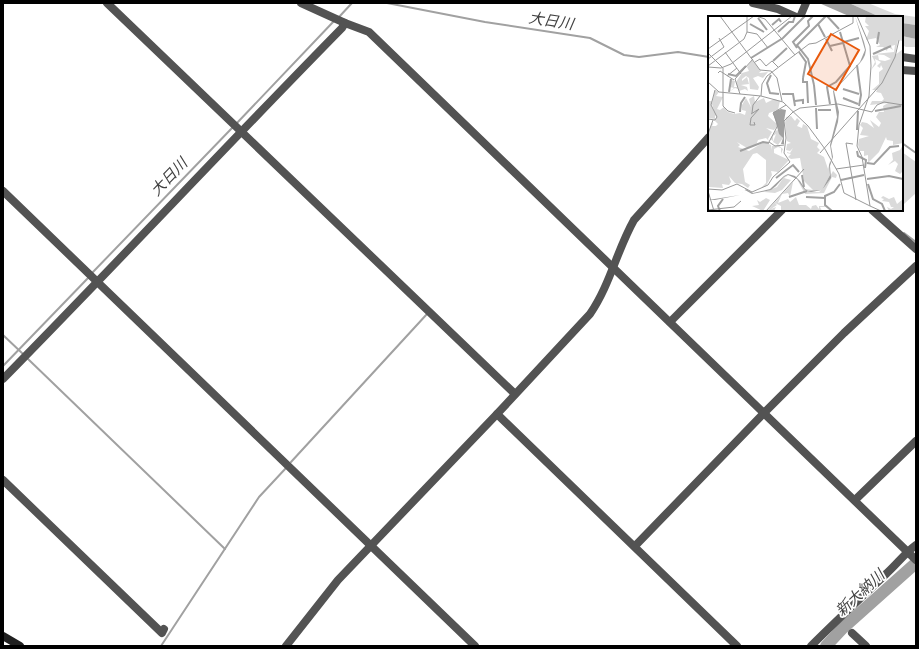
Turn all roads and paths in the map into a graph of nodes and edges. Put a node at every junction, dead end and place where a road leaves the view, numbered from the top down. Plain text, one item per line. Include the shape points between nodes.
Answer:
1 (107, 3) edge
2 (301, 3) edge
3 (753, 3) edge
4 (806, 3) edge
5 (799, 16) edge
6 (345, 23) junction
7 (903, 57) edge
8 (916, 60) edge
9 (903, 70) edge
10 (916, 71) edge
11 (240, 131) junction
12 (708, 138) edge
13 (3, 191) edge
14 (781, 211) edge
15 (873, 211) edge
16 (916, 249) edge
17 (916, 266) edge
18 (612, 267) junction
19 (96, 281) junction
20 (670, 322) junction
21 (3, 379) edge
22 (515, 394) junction
23 (764, 413) junction
24 (497, 414) junction
25 (916, 441) edge
26 (3, 480) edge
27 (855, 500) junction
28 (371, 545) junction
29 (916, 545) edge
30 (635, 546) junction
31 (912, 556) edge
32 (164, 629) dead end
33 (852, 633) dead end
34 (3, 636) edge
35 (20, 646) edge
36 (286, 646) edge
37 (475, 646) edge
38 (737, 646) edge
39 (811, 646) edge
40 (866, 646) edge

1 - 11 street
2 - 6 street
3 - 5 street
4 - 5 street
6 - 11 street
6 - 18 street via 369,32
7 - 8 street
9 - 10 street
11 - 19 street
11 - 22 street
12 - 18 street via 634,220
13 - 19 street
14 - 20 street
15 - 16 street
17 - 23 street
18 - 20 street
18 - 22 street via 599,301 590,314
19 - 21 street
19 - 28 street
20 - 23 street
22 - 24 street
23 - 27 street
23 - 30 street
24 - 28 street
24 - 30 street
25 - 27 street
26 - 32 street via 162,633
27 - 31 street
28 - 36 street via 338,580
28 - 37 street
29 - 31 street
30 - 38 street
31 - 39 street via 889,572
33 - 40 street
34 - 35 street

